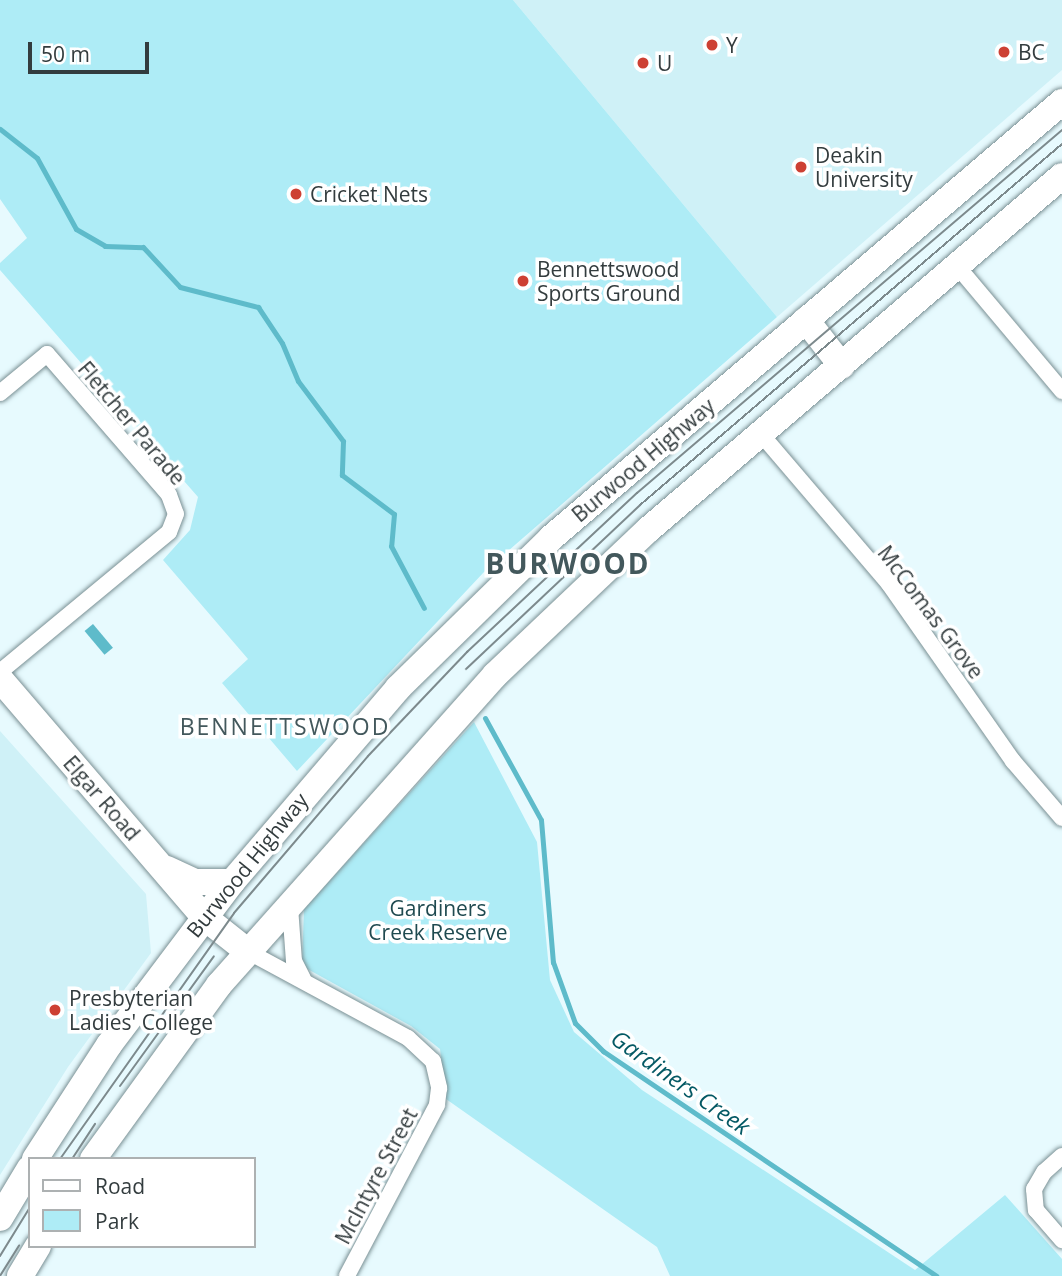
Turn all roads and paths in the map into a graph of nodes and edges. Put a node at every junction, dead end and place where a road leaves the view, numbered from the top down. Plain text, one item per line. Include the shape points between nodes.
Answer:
1 (1062, 102) edge
2 (1062, 176) edge
3 (958, 267) junction
4 (806, 320) junction
5 (842, 366) junction
6 (1062, 391) edge
7 (0, 393) edge
8 (761, 434) junction
9 (0, 672) edge
10 (0, 680) edge
11 (1062, 818) edge
12 (159, 865) junction
13 (232, 882) junction
14 (290, 901) junction
15 (204, 918) junction
16 (247, 951) junction
17 (303, 979) junction
18 (1062, 1156) edge
19 (37, 1157) edge
20 (94, 1157) edge
21 (28, 1171) edge
22 (0, 1218) edge
23 (1062, 1240) edge
24 (37, 1248) edge
25 (20, 1276) edge
26 (347, 1276) edge

1 - 4 main road, Burwood Highway
2 - 3 main road
3 - 5 main road
3 - 6 street
4 - 5 main road
4 - 13 main road, Burwood Highway via 506,581 389,699
5 - 8 main road
7 - 9 street, Fletcher Parade via 47,354 169,495 176,514 169,532
8 - 11 street, McComas Grove via 889,584 1013,761
8 - 14 main road via 649,529 495,675
10 - 12 main road, Elgar Road
12 - 13 main road via 195,882
12 - 15 main road, Elgar Road
13 - 15 main road, Burwood Highway
14 - 16 main road
14 - 17 street via 292,950
15 - 16 main road, Elgar Road
15 - 19 main road, Burwood Highway via 109,1045
16 - 17 street, McIntyre Street
16 - 20 main road via 172,1046
17 - 26 street, McIntyre Street via 408,1038 433,1061 439,1087 437,1105
18 - 23 street via 1034,1189 1036,1210
21 - 22 main road
24 - 25 main road

